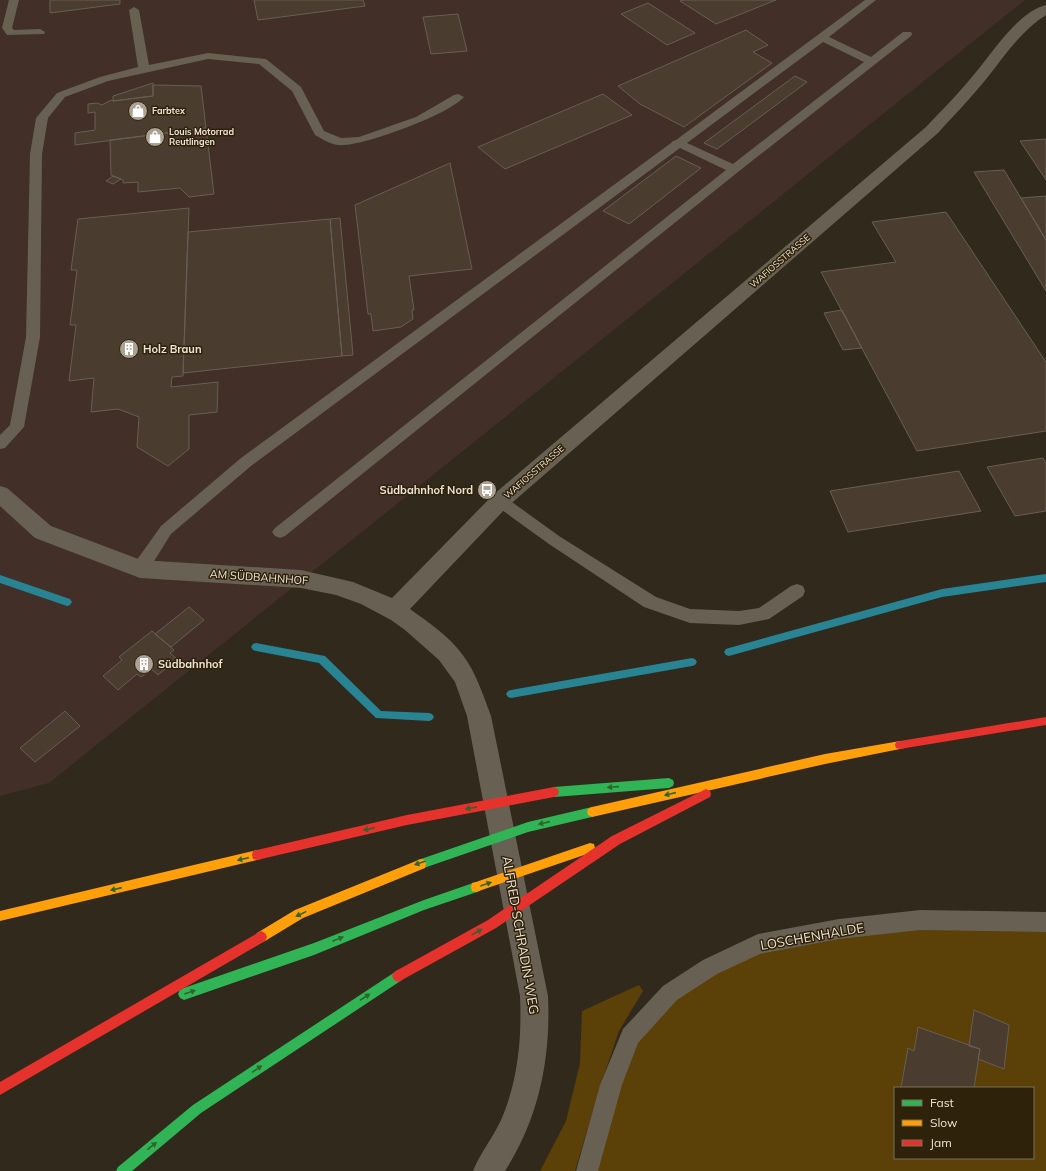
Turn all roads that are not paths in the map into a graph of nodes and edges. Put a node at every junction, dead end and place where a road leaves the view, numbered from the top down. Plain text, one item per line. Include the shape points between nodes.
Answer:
1 (14, 0) edge
2 (871, 0) edge
3 (1046, 9) edge
4 (134, 10) dead end
5 (40, 32) dead end
6 (907, 34) dead end
7 (822, 38) junction
8 (872, 62) junction
9 (144, 69) junction
10 (458, 97) dead end
11 (677, 143) junction
12 (734, 169) junction
13 (0, 444) edge
14 (0, 494) edge
15 (500, 501) junction
16 (280, 532) dead end
17 (140, 569) junction
18 (797, 591) dead end
19 (395, 610) junction
20 (479, 716) joint
21 (1046, 721) edge
22 (736, 779) junction
23 (616, 840) junction
24 (0, 916) edge
25 (1046, 922) edge
26 (140, 1009) junction
27 (0, 1089) edge
28 (122, 1171) edge
29 (488, 1171) edge
30 (587, 1171) edge

1 - 5 lane via 7,28 11,32
2 - 7 lane
3 - 15 street, WAFIOSSTRASSE via 1023,24 1011,36 981,76 932,130
4 - 9 lane
6 - 8 lane
7 - 8 lane
7 - 11 lane
8 - 12 lane
9 - 10 lane via 208,56 262,61 297,89 319,133 339,142 362,140 420,119
9 - 13 lane via 104,79 61,95 42,118 36,154 33,337 17,427
11 - 12 lane
11 - 17 lane via 246,462 166,530
12 - 16 lane
14 - 17 street, AM SÜDBAHNHOF via 43,532
15 - 18 lane, WAFIOSSTRASSE via 554,540 650,602 690,616 739,618 762,614
15 - 19 street, WAFIOSSTRASSE
17 - 19 street, AM SÜDBAHNHOF via 322,582 363,594
19 - 20 street, AM SÜDBAHNHOF via 436,643 457,665
20 - 29 street, ALFRED-SCHRADIN-WEG via 534,996 536,1020 532,1065 519,1114 499,1156
21 - 22 main road via 847,755
22 - 23 main road
22 -> 24 main road via 560,791 407,820
22 -> 26 main road via 528,827 408,868 299,914
26 -> 23 main road via 314,949 424,905
28 -> 23 main road via 198,1109 275,1056 389,981 492,924
25 - 30 lane, LOSCHENHALDE via 920,920 839,929 758,944 710,967 670,993 630,1036 611,1085
26 - 27 main road

